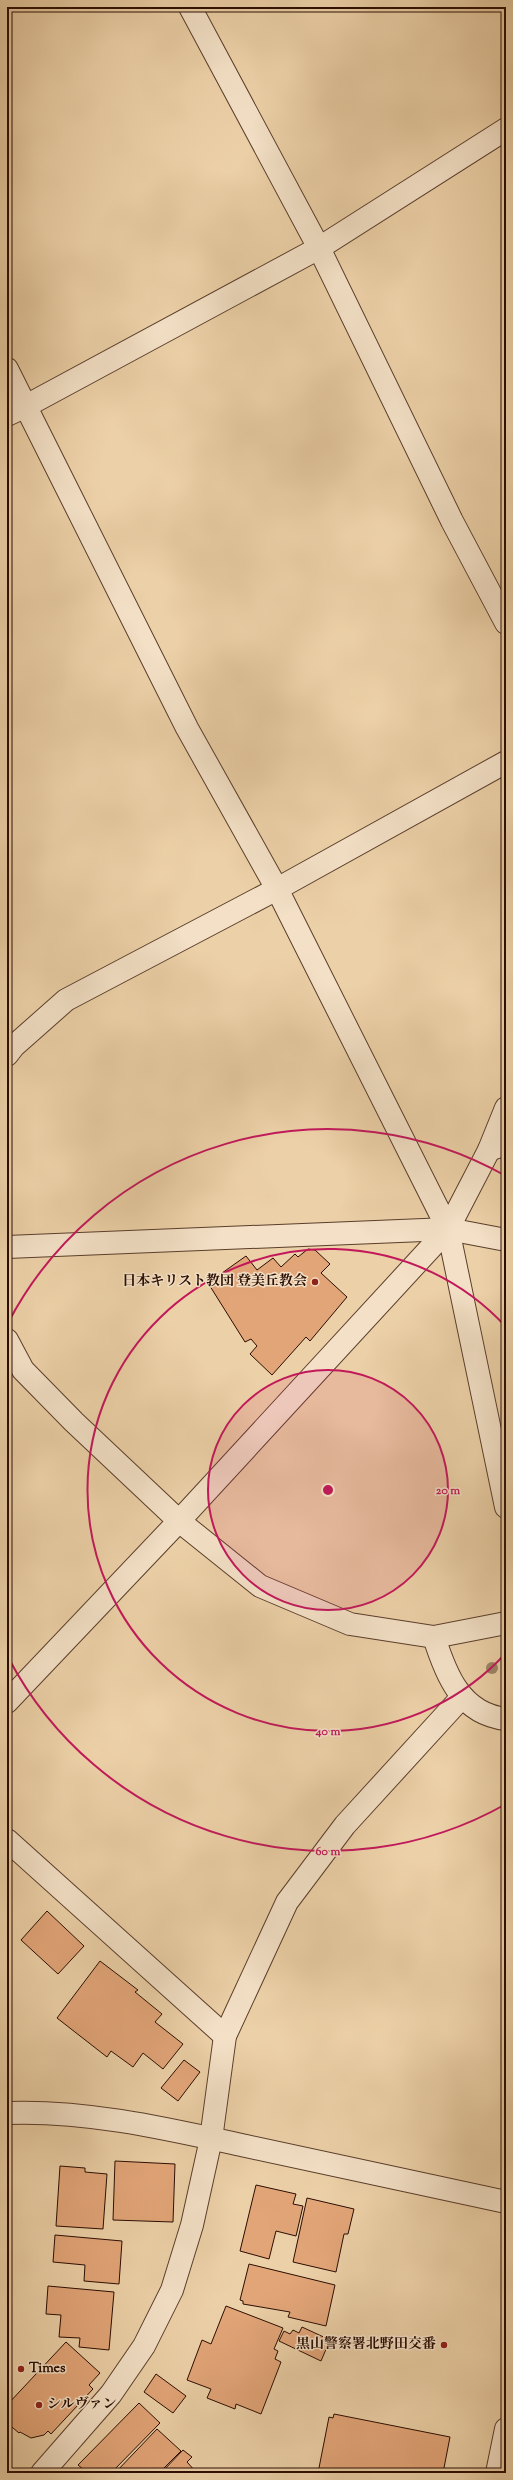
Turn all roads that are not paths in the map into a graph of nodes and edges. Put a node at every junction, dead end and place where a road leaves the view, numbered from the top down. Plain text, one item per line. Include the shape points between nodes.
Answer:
1 (190, 7) edge
2 (506, 129) edge
3 (319, 248) junction
4 (7, 369) edge
5 (16, 410) edge
6 (506, 623) edge
7 (506, 762) edge
8 (277, 889) junction
9 (7, 1055) edge
10 (506, 1108) edge
11 (497, 1147) edge
12 (448, 1229) junction
13 (506, 1240) edge
14 (7, 1247) edge
15 (7, 1340) edge
16 (506, 1507) edge
17 (179, 1521) junction
18 (506, 1623) edge
19 (434, 1637) junction
20 (462, 1697) junction
21 (7, 1702) edge
22 (506, 1720) edge
23 (7, 1840) edge
24 (225, 2036) junction
25 (7, 2113) edge
26 (211, 2139) junction
27 (506, 2202) edge
28 (506, 2430) edge
29 (42, 2473) edge
30 (497, 2473) edge

1 - 3 street
2 - 3 street
3 - 5 street
3 - 6 street via 452,521
4 - 5 street
5 - 8 street
7 - 8 street
8 - 9 street via 66,1000
8 - 12 street
10 - 11 street
11 - 12 street
12 - 13 street
12 - 14 street
12 - 16 street
12 - 17 street
15 - 17 street via 24,1370 74,1422
17 - 19 street via 260,1586 350,1624
17 - 21 street
18 - 19 street
19 - 20 street via 445,1670
20 - 22 street via 490,1718
20 - 24 street via 345,1825 287,1902
23 - 24 street
24 - 26 street
25 - 26 street via 39,2112 94,2117
26 - 27 street
26 - 29 street via 192,2225 172,2290 144,2346 111,2394
28 - 30 street

